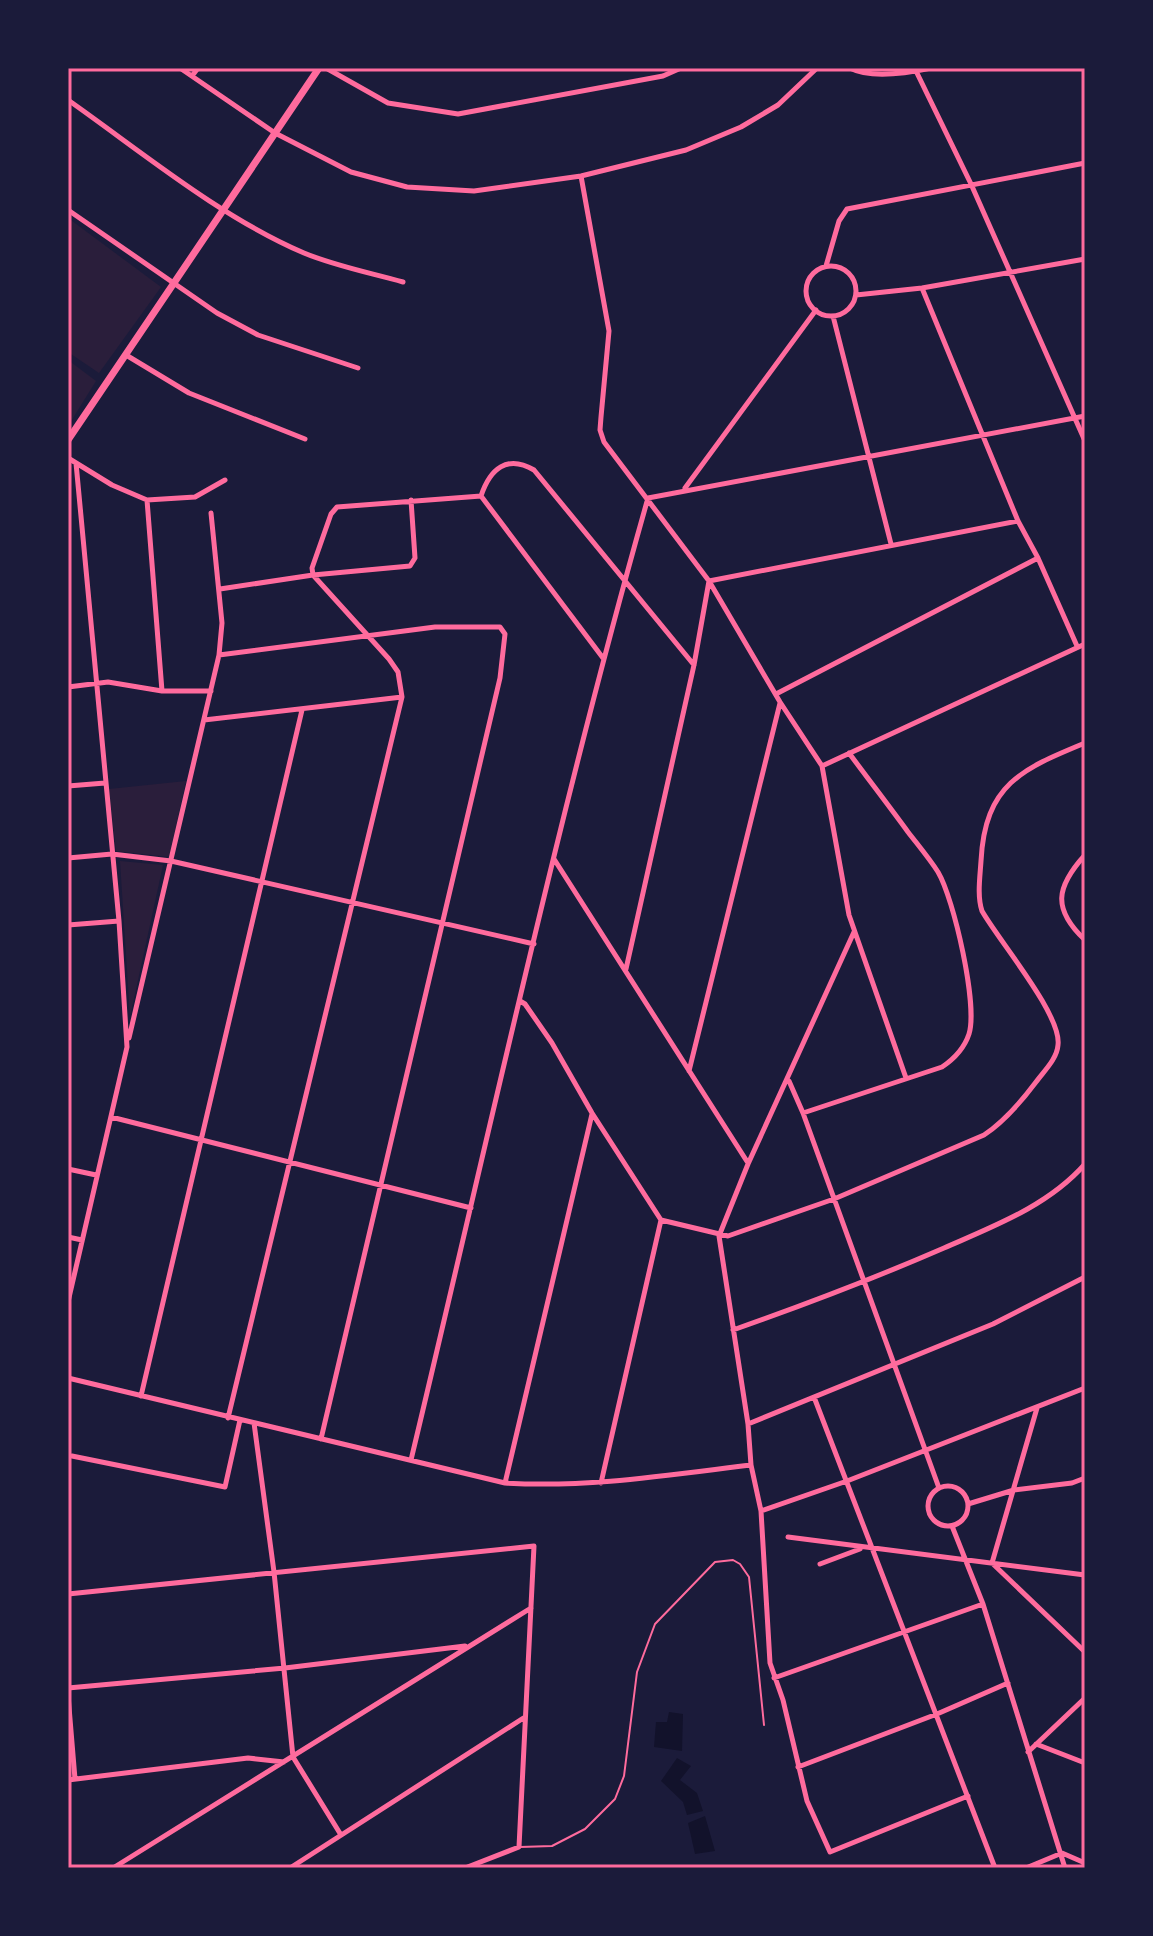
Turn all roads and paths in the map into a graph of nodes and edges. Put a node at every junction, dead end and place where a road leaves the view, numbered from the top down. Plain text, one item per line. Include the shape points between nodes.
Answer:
1 (180, 68) edge
2 (198, 68) edge
3 (319, 68) edge
4 (326, 68) edge
5 (681, 68) edge
6 (817, 68) edge
7 (850, 68) edge
8 (931, 68) edge
9 (916, 71) junction
10 (192, 76) junction
11 (68, 100) edge
12 (275, 133) junction
13 (1085, 163) edge
14 (581, 176) junction
15 (971, 184) junction
16 (224, 209) junction
17 (68, 210) edge
18 (605, 258) dead end
19 (1085, 259) edge
20 (597, 260) junction
21 (826, 266) junction
22 (1010, 273) junction
23 (403, 282) dead end
24 (172, 284) junction
25 (922, 288) junction
26 (856, 295) junction
27 (816, 310) junction
28 (833, 316) junction
29 (126, 355) junction
30 (358, 368) dead end
31 (1085, 416) edge
32 (1074, 419) junction
33 (983, 436) junction
34 (305, 439) dead end
35 (68, 440) edge
36 (1085, 441) edge
37 (68, 458) edge
38 (869, 458) junction
39 (76, 463) junction
40 (225, 480) dead end
41 (685, 489) junction
42 (481, 496) junction
43 (648, 498) junction
44 (147, 500) junction
45 (411, 500) junction
46 (211, 513) dead end
47 (1018, 521) junction
48 (891, 544) junction
49 (1038, 558) junction
50 (313, 575) junction
51 (625, 579) junction
52 (709, 581) junction
53 (220, 589) junction
54 (367, 635) junction
55 (1085, 644) edge
56 (1077, 646) junction
57 (219, 655) junction
58 (603, 659) junction
59 (694, 665) junction
60 (97, 683) junction
61 (68, 687) edge
62 (162, 691) junction
63 (211, 691) junction
64 (776, 694) junction
65 (402, 697) junction
66 (780, 702) junction
67 (302, 710) junction
68 (204, 720) junction
69 (1085, 743) edge
70 (849, 753) junction
71 (822, 766) junction
72 (105, 783) junction
73 (68, 786) edge
74 (112, 854) junction
75 (1085, 855) edge
76 (68, 858) edge
77 (554, 859) junction
78 (171, 861) junction
79 (260, 880) junction
80 (352, 901) junction
81 (119, 921) junction
82 (443, 922) junction
83 (68, 925) edge
84 (854, 932) junction
85 (1085, 940) edge
86 (534, 944) junction
87 (626, 969) junction
88 (520, 1001) junction
89 (127, 1047) junction
90 (689, 1071) junction
91 (906, 1078) junction
92 (788, 1080) junction
93 (592, 1113) junction
94 (803, 1113) junction
95 (111, 1117) junction
96 (202, 1142) junction
97 (291, 1163) junction
98 (748, 1164) junction
99 (1085, 1164) edge
100 (68, 1169) edge
101 (96, 1175) junction
102 (381, 1185) junction
103 (834, 1199) junction
104 (471, 1208) junction
105 (661, 1220) junction
106 (719, 1236) junction
107 (68, 1237) edge
108 (82, 1240) junction
109 (1085, 1277) edge
110 (863, 1283) junction
111 (68, 1302) edge
112 (733, 1330) junction
113 (895, 1366) junction
114 (68, 1378) edge
115 (1085, 1388) edge
116 (141, 1396) junction
117 (814, 1397) junction
118 (1038, 1407) junction
119 (228, 1418) junction
120 (240, 1420) junction
121 (254, 1423) junction
122 (748, 1424) junction
123 (321, 1439) junction
124 (927, 1450) junction
125 (72, 1456) dead end
126 (411, 1460) junction
127 (751, 1465) junction
128 (1085, 1478) edge
129 (847, 1481) junction
130 (505, 1483) junction
131 (601, 1483) junction
132 (939, 1488) junction
133 (1014, 1490) junction
134 (968, 1504) junction
135 (761, 1511) junction
136 (952, 1526) junction
137 (788, 1537) dead end
138 (862, 1548) junction
139 (872, 1548) junction
140 (968, 1560) junction
141 (992, 1563) junction
142 (820, 1564) dead end
143 (274, 1572) junction
144 (1085, 1575) edge
145 (68, 1594) edge
146 (983, 1604) junction
147 (531, 1607) junction
148 (905, 1631) junction
149 (469, 1645) junction
150 (1085, 1652) edge
151 (285, 1668) junction
152 (774, 1678) junction
153 (1008, 1683) junction
154 (68, 1688) edge
155 (68, 1695) edge
156 (1085, 1698) edge
157 (937, 1714) junction
158 (526, 1717) junction
159 (764, 1725) dead end
160 (1036, 1744) junction
161 (1028, 1752) junction
162 (293, 1757) junction
163 (285, 1762) junction
164 (1085, 1763) edge
165 (798, 1767) junction
166 (72, 1779) edge
167 (968, 1796) junction
168 (341, 1835) junction
169 (519, 1847) junction
170 (1062, 1853) junction
171 (1085, 1863) edge
172 (113, 1868) edge
173 (290, 1868) edge
174 (465, 1868) edge
175 (995, 1868) edge
176 (1026, 1868) edge
177 (1065, 1868) edge

1 - 10 street
2 - 10 street
3 - 12 main road
4 - 5 street via 388,103 458,114 663,76
6 - 14 street via 778,105 716,139
7 - 9 street via 861,73
8 - 9 street
9 - 15 street
10 - 12 street
11 - 16 street
12 - 14 street via 351,172 422,189 474,191
12 - 16 main road
13 - 15 street
14 - 20 street
15 - 21 street via 847,209
15 - 22 street
16 - 23 street via 305,254
16 - 24 main road
17 - 24 street
18 - 20 street
19 - 22 street
20 - 43 street via 609,331 600,430
21 - 26 street via 849,273
21 - 27 street via 812,274 806,289
22 - 25 street
22 - 32 street
24 - 29 main road
24 - 30 street via 258,335
25 - 26 street
25 - 33 street
26 - 28 street via 848,309
27 - 28 street
27 - 41 street
28 - 38 street
29 - 34 street via 189,393
29 - 35 main road
31 - 32 street
32 - 33 street
32 - 36 street
33 - 38 street
33 - 47 street
37 - 39 street
38 - 41 street
38 - 48 street
39 - 44 street
39 - 60 street
40 - 44 street via 195,497
41 - 43 street
42 - 45 street
42 - 51 street via 491,475 507,464 522,463 534,470
42 - 58 street
43 - 51 street
43 - 52 street
44 - 62 street
45 - 50 street via 337,507
45 - 50 street via 415,558 410,566
46 - 53 street
47 - 48 street
47 - 49 street
48 - 52 street
49 - 56 street
49 - 64 street
50 - 53 street
50 - 54 street
51 - 58 street
51 - 59 street
52 - 59 street
52 - 64 street
53 - 57 street
54 - 57 street
54 - 65 street via 398,672
54 - 82 street via 449,626 500,627 505,634 500,678
55 - 56 street
56 - 70 street
57 - 63 street
58 - 77 street
59 - 87 street
60 - 61 street
60 - 62 street
60 - 72 street
62 - 63 street
63 - 68 street
64 - 66 street
65 - 67 street
65 - 80 street
66 - 71 street
66 - 90 street
67 - 68 street
67 - 79 street
68 - 78 street
69 - 103 street via 1033,765 1008,785 991,807 981,855 979,897 986,918 1054,1020 1057,1052 994,1128
70 - 71 street
70 - 91 street via 948,893 970,997 972,1015 962,1049 942,1067
71 - 84 street
72 - 73 street
72 - 74 street
74 - 76 street
74 - 78 street
74 - 81 street
75 - 85 street via 1069,872 1061,909
77 - 86 street
77 - 87 street
78 - 79 street
78 - 89 street
79 - 80 street
79 - 96 street
80 - 82 street
80 - 97 street
81 - 83 street
81 - 89 street
82 - 86 street
82 - 102 street
84 - 91 street
84 - 92 street
86 - 88 street
87 - 90 street
88 - 93 street via 552,1043
88 - 104 street
89 - 95 street
90 - 98 street
91 - 94 street
92 - 94 street
92 - 98 street
93 - 105 street
93 - 130 street
94 - 103 street
95 - 96 street
95 - 101 street
96 - 97 street
96 - 116 street
97 - 102 street
97 - 119 street
98 - 106 street
99 - 110 street via 1071,1180 1009,1220
100 - 101 street
101 - 108 street
102 - 104 street
102 - 123 street
103 - 106 street
103 - 110 street
104 - 126 street
105 - 106 street
105 - 131 street
106 - 112 street
107 - 108 street
108 - 111 street
109 - 113 street
110 - 112 street
110 - 113 street
112 - 122 street
113 - 117 street
113 - 124 street
114 - 116 street
115 - 118 street
116 - 119 street
117 - 122 street
117 - 129 street
118 - 124 street
118 - 133 street
119 - 120 street
120 - 121 street
120 - 125 street via 225,1487
121 - 123 street
121 - 143 street
122 - 127 street
123 - 126 street
124 - 129 street
124 - 132 street
126 - 130 street
127 - 131 street
127 - 135 street
128 - 133 street
129 - 135 street
129 - 139 street
130 - 131 street
132 - 134 street via 958,1488
132 - 136 street via 930,1498 929,1510 935,1521
133 - 134 street
133 - 141 street
134 - 136 street via 966,1515
135 - 152 street
136 - 140 street
137 - 138 street
138 - 139 street
138 - 142 street
139 - 140 street
139 - 148 street
140 - 141 street
140 - 146 street
141 - 144 street
141 - 150 street
143 - 145 street
143 - 147 street via 534,1546
143 - 151 street
146 - 148 street
146 - 153 street
147 - 149 street
147 - 158 street
148 - 152 street
148 - 157 street
149 - 151 street
149 - 162 street
151 - 154 street
151 - 162 street
152 - 165 street
153 - 157 street
153 - 161 street
155 - 166 street
156 - 160 street
157 - 165 street
157 - 167 street
158 - 168 street
158 - 169 street
159 - 169 lane via 749,1577 733,1560 715,1562 655,1624 637,1672 624,1776 615,1799 585,1829 552,1846
160 - 161 street
160 - 164 street
161 - 170 street
162 - 163 street
162 - 168 street
163 - 166 street via 248,1758
163 - 172 street
165 - 167 street via 830,1852
167 - 175 street
168 - 173 street
169 - 174 street
170 - 171 street
170 - 176 street
170 - 177 street

